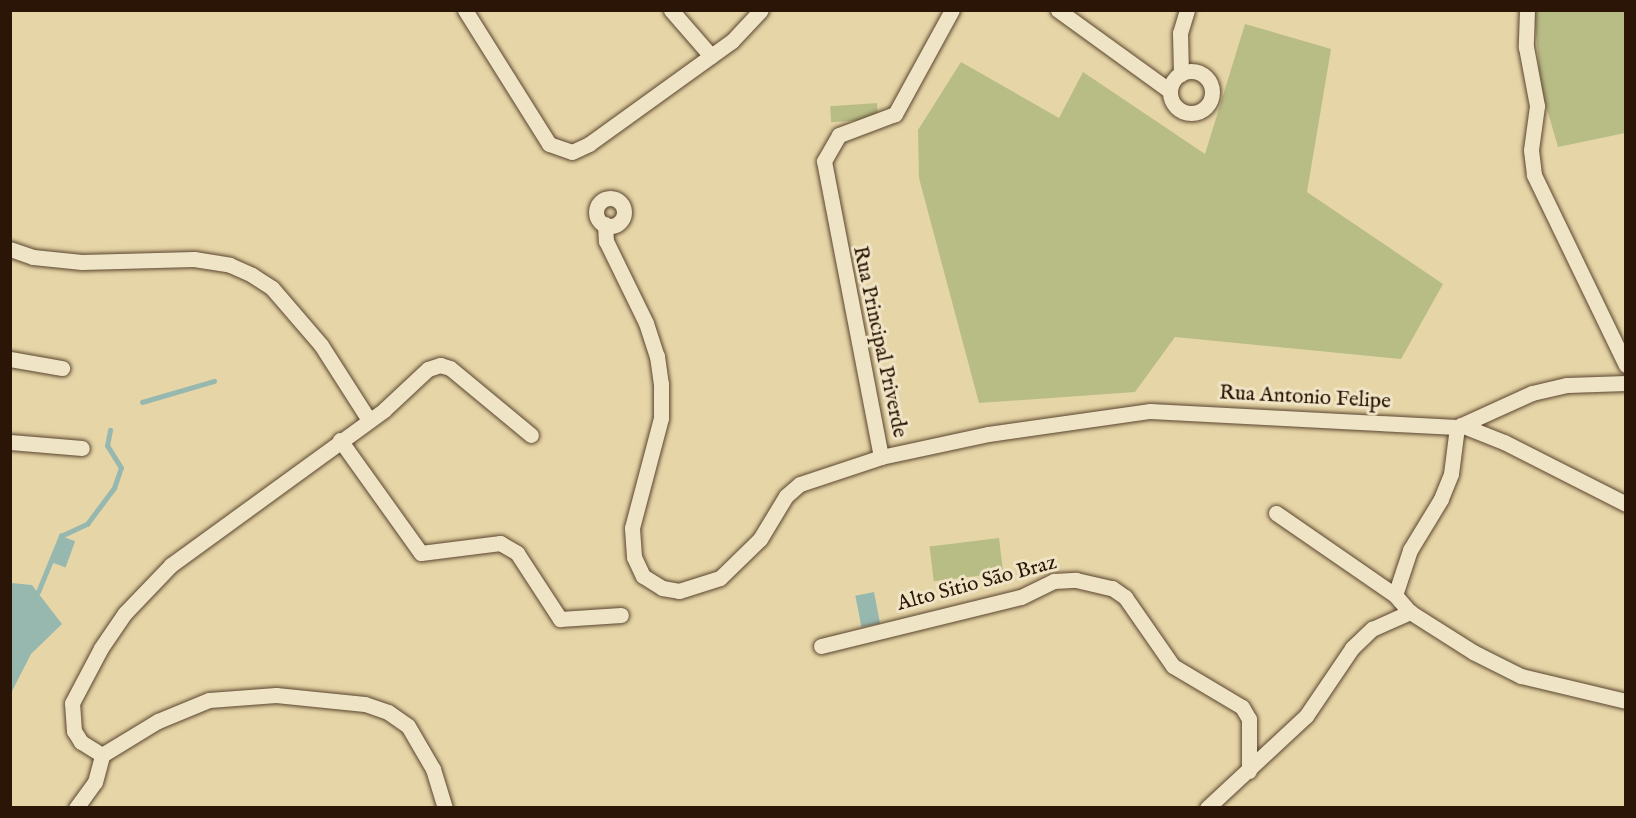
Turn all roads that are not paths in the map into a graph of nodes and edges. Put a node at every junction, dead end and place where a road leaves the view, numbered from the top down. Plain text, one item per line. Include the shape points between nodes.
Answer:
1 (465, 10) edge
2 (671, 10) edge
3 (761, 10) edge
4 (952, 10) edge
5 (1058, 10) edge
6 (1187, 10) edge
7 (1527, 10) edge
8 (711, 56) junction
9 (1181, 74) junction
10 (1170, 91) junction
11 (605, 224) dead end
12 (10, 249) edge
13 (10, 359) edge
14 (1626, 365) edge
15 (62, 368) dead end
16 (1626, 383) edge
17 (1150, 411) joint
18 (369, 420) junction
19 (1459, 426) junction
20 (531, 435) dead end
21 (340, 440) junction
22 (10, 442) edge
23 (82, 448) dead end
24 (881, 458) junction
25 (1626, 504) edge
26 (1276, 513) dead end
27 (1395, 595) junction
28 (1410, 612) junction
29 (621, 615) dead end
30 (821, 646) dead end
31 (1626, 701) edge
32 (102, 755) junction
33 (1248, 771) junction
34 (76, 807) edge
35 (445, 807) edge
36 (1206, 807) edge

1 - 8 street via 555,149 572,152 589,144
2 - 8 street
3 - 8 street via 749,26
4 - 24 street, Rua Principal Priverde via 896,114 839,135 824,161
5 - 10 street
6 - 9 street via 1180,33
7 - 14 street via 1526,47 1537,106 1531,150 1534,175
9 - 10 street
9 - 10 street via 1194,71 1206,77 1212,89 1210,102 1200,111 1186,112 1174,105
11 - 24 street via 606,241 646,323 661,384 661,418 632,528 634,557 643,576 662,588 679,591 720,578 760,539 786,496 800,484
12 - 18 street via 33,257 82,262 194,259 230,265 252,274 272,288 321,345
13 - 15 street
16 - 19 street via 1567,385 1532,393
17 - 19 street, Rua Antonio Felipe
17 - 24 street, Rua Principal Priverde via 988,434
18 - 20 street via 428,369 440,365 450,368
18 - 21 street
19 - 25 street via 1504,442
19 - 27 street via 1451,474 1442,499 1410,550
21 - 29 street via 421,553 488,543 508,546 517,553 560,619
21 - 32 street via 171,565 125,613 100,648 72,703 74,731 81,742
22 - 23 street
26 - 27 street
27 - 28 street
28 - 31 street via 1473,652 1521,676
28 - 33 street via 1372,629 1352,648 1306,716
30 - 33 street, Alto Sitio São Braz via 1021,597 1054,581 1076,580 1112,588 1125,597 1173,666 1242,707 1249,719
32 - 34 street via 95,782
32 - 35 street via 158,721 209,700 276,695 364,704 388,712 408,726 433,769
33 - 36 street

